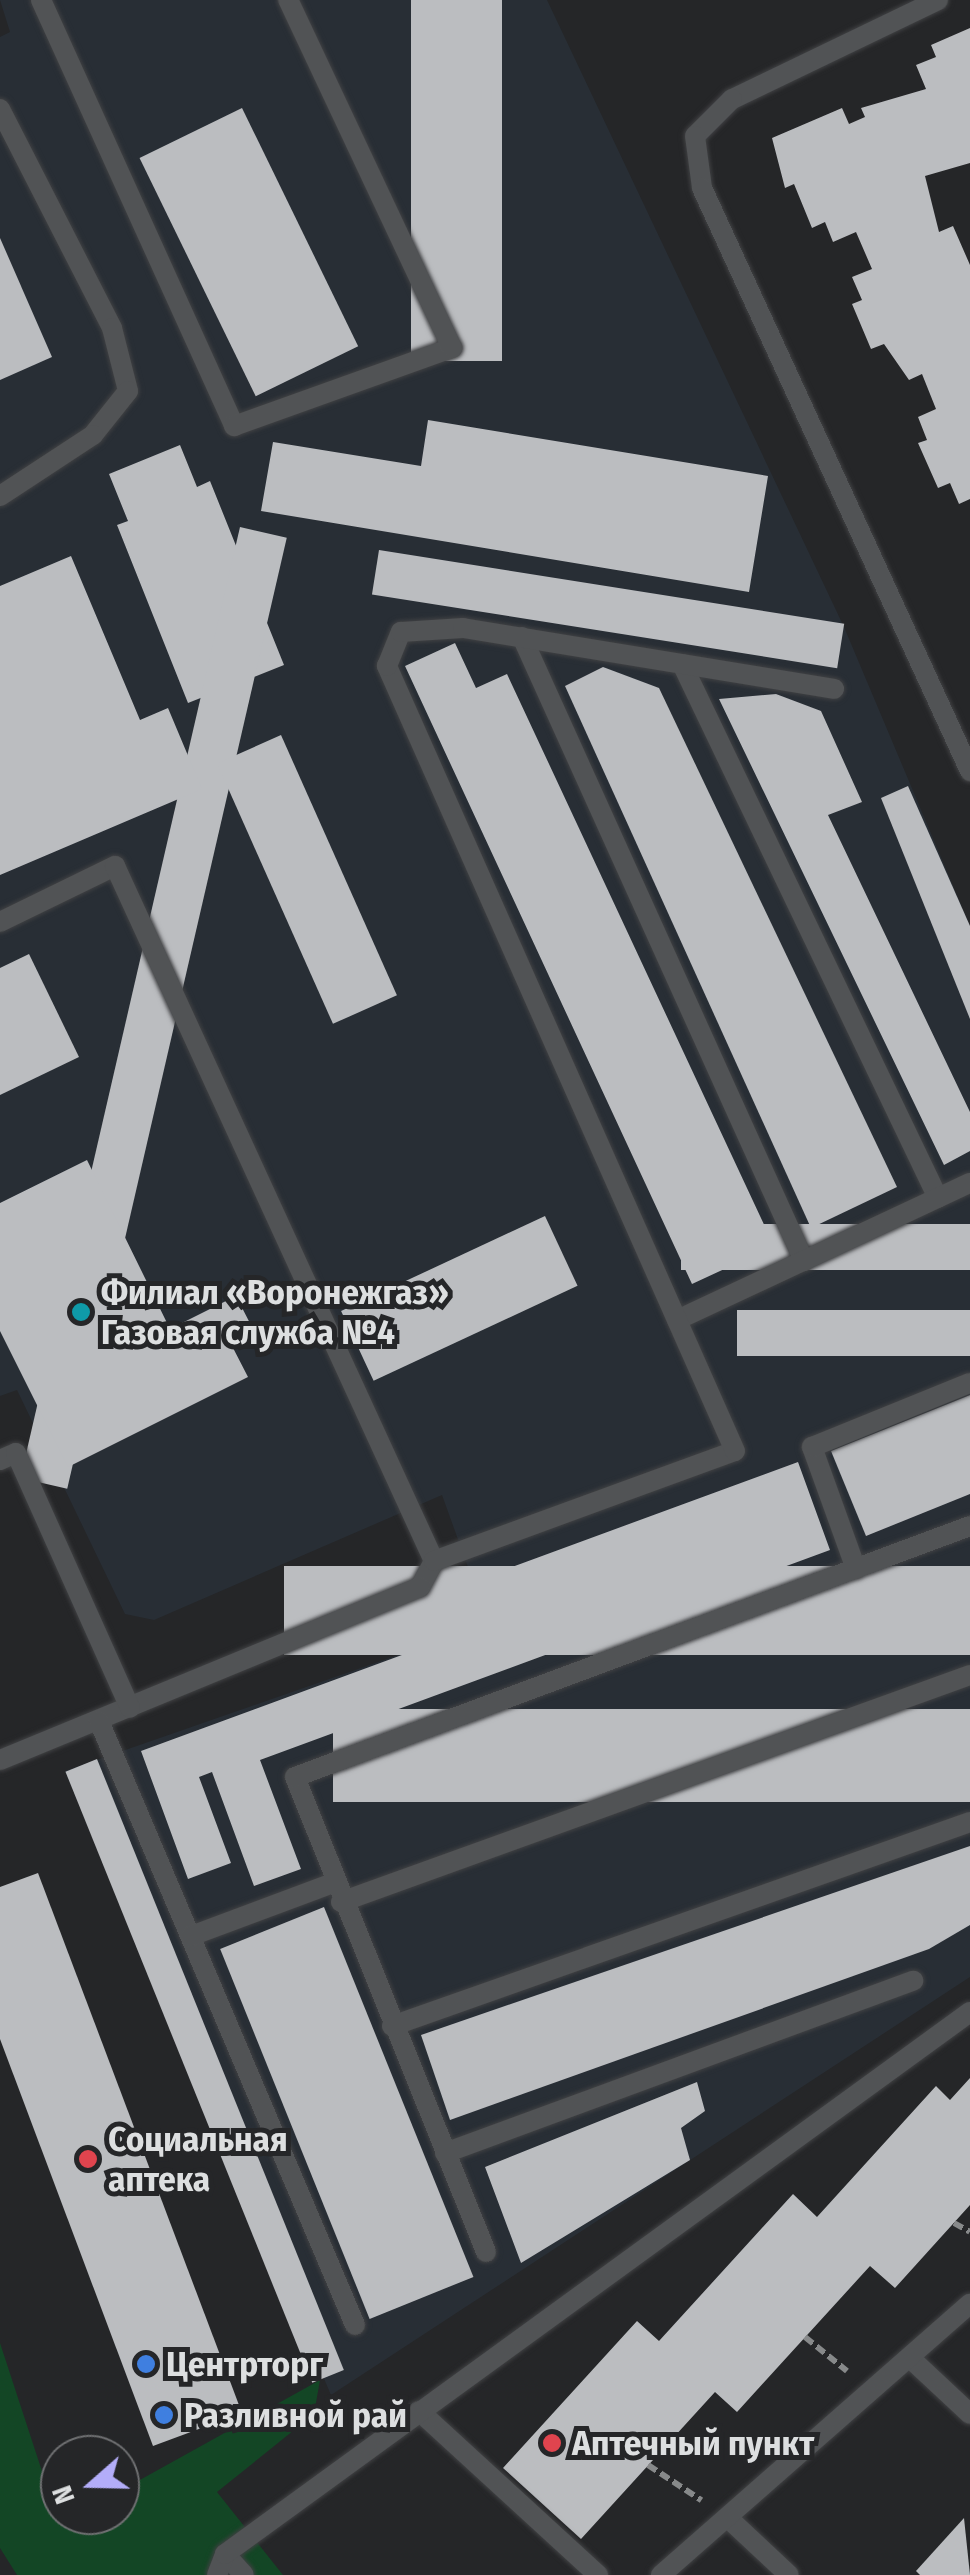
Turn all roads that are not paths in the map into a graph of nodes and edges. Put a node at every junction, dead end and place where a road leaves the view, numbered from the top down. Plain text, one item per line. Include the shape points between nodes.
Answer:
1 (42, 0) edge
2 (288, 0) edge
3 (938, 0) edge
4 (0, 109) edge
5 (0, 496) edge
6 (522, 637) junction
7 (682, 664) junction
8 (834, 690) dead end
9 (970, 771) edge
10 (0, 922) edge
11 (970, 1183) edge
12 (938, 1198) junction
13 (804, 1261) junction
14 (677, 1320) junction
15 (970, 1383) edge
16 (0, 1460) edge
17 (970, 1526) edge
18 (434, 1561) junction
19 (856, 1568) junction
20 (970, 1676) edge
21 (130, 1708) junction
22 (99, 1721) junction
23 (0, 1760) edge
24 (970, 1822) edge
25 (336, 1893) junction
26 (191, 1936) junction
27 (913, 1981) dead end
28 (970, 2012) edge
29 (392, 2026) junction
30 (445, 2153) junction
31 (486, 2252) dead end
32 (970, 2304) edge
33 (355, 2324) dead end
34 (910, 2358) junction
35 (420, 2411) junction
36 (970, 2414) edge
37 (728, 2518) junction
38 (224, 2554) junction
39 (217, 2575) edge
40 (244, 2575) edge
41 (598, 2575) edge
42 (661, 2575) edge
43 (790, 2575) edge

1 - 2 lane via 234,426 452,348
3 - 9 lane via 732,99 695,136 702,188
4 - 5 lane via 112,328 128,390 93,435
6 - 7 lane
6 - 13 lane
6 - 14 lane via 401,632 387,666
7 - 8 lane
7 - 12 lane
10 - 18 lane via 115,866
11 - 12 lane
12 - 13 lane
13 - 14 lane
14 - 18 lane via 735,1452
15 - 19 lane via 812,1447
16 - 21 lane via 16,1453
17 - 19 lane
18 - 21 lane via 420,1587
19 - 25 lane via 295,1777
20 - 25 lane
21 - 22 lane
22 - 23 lane
22 - 26 lane
24 - 29 lane
25 - 26 lane
25 - 29 lane
26 - 33 lane
27 - 30 lane
28 - 35 lane
29 - 30 lane
30 - 31 lane
32 - 34 lane
34 - 36 lane
34 - 37 lane
35 - 38 lane
35 - 41 lane
37 - 42 lane
37 - 43 lane
38 - 39 lane
38 - 40 lane

